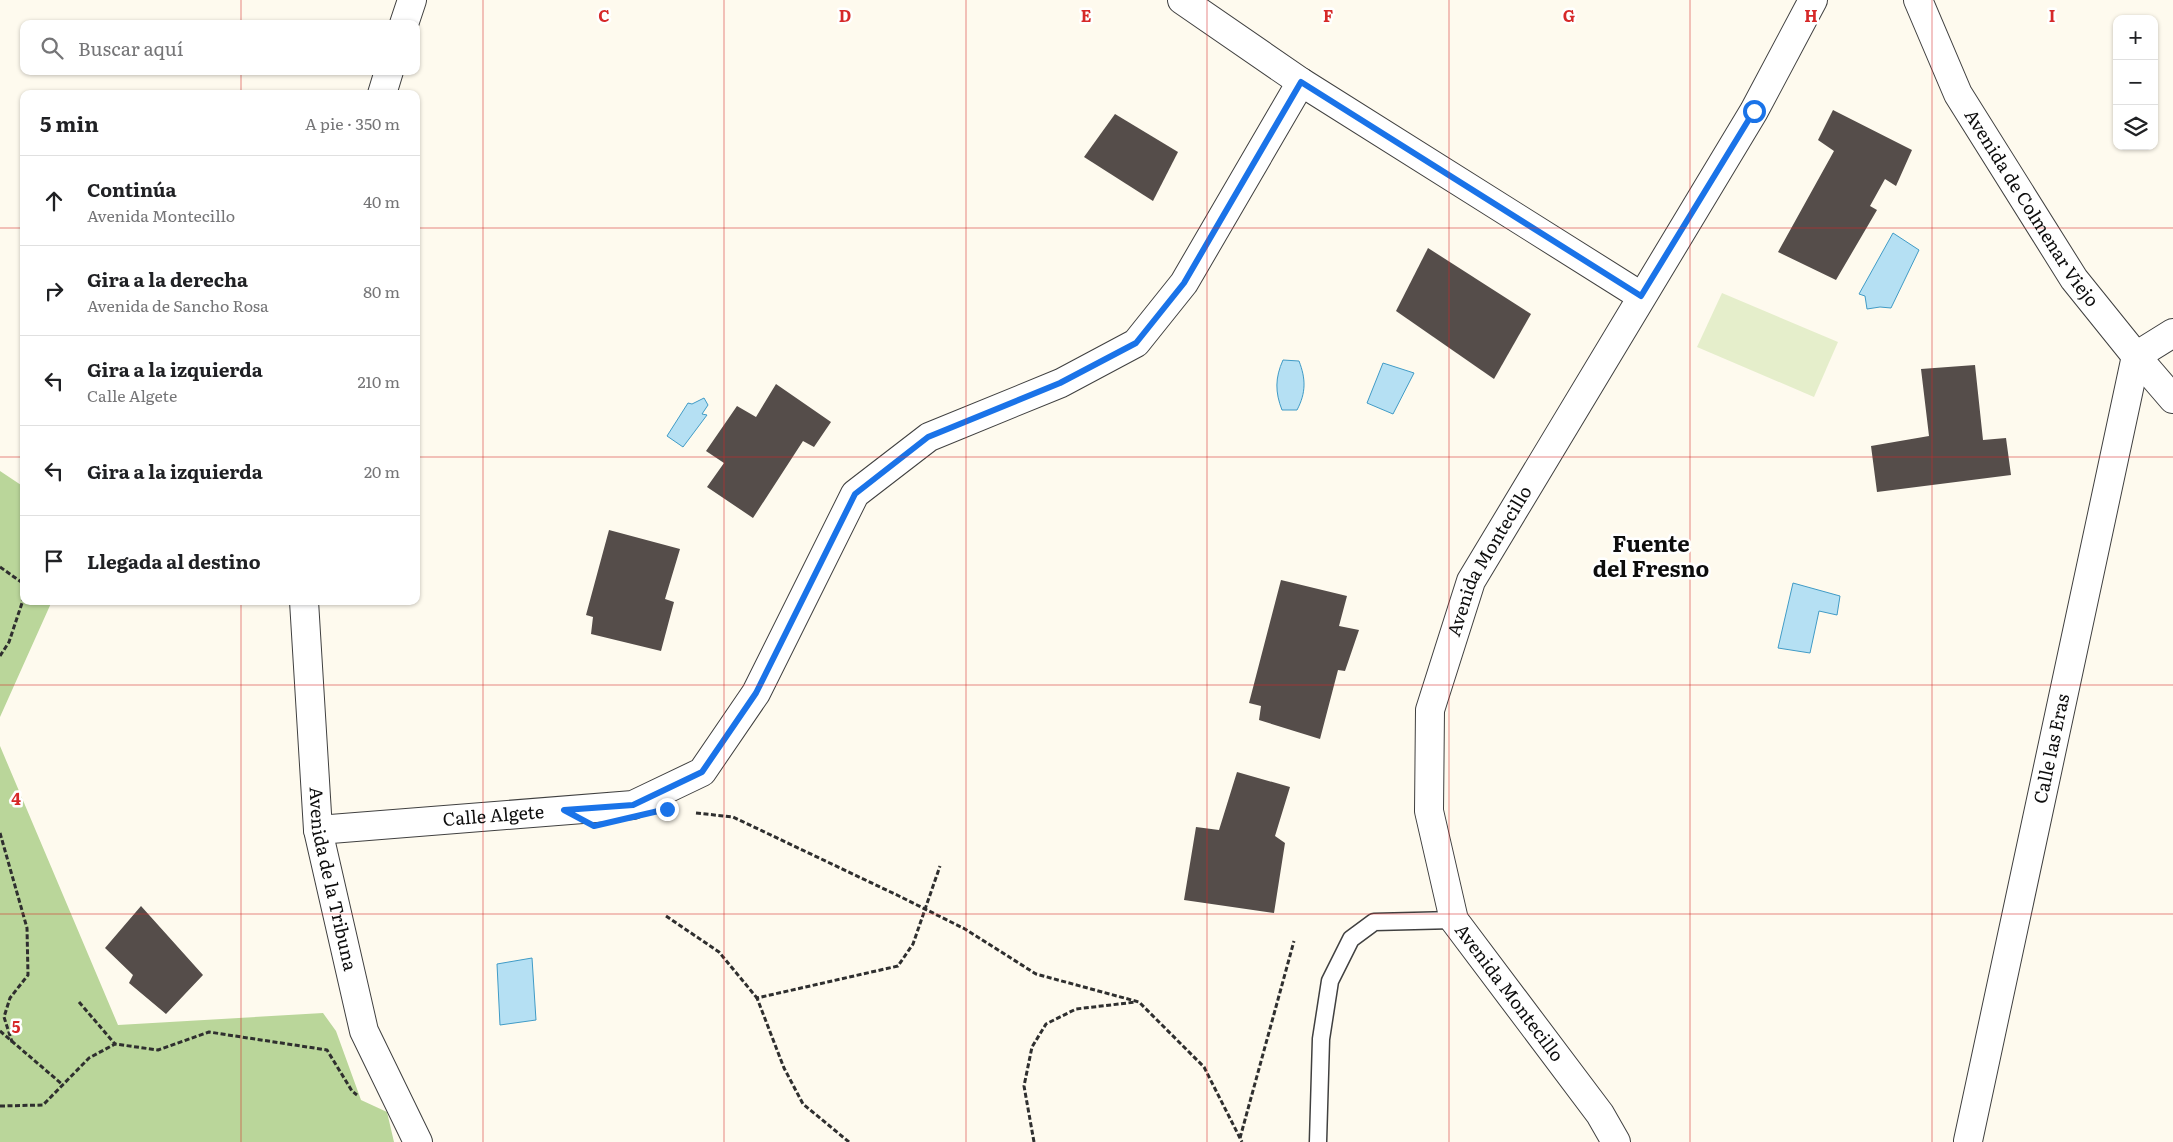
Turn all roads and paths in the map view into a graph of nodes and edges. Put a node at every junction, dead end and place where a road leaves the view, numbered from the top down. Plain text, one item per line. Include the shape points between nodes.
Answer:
1 (412, 0) edge
2 (1182, 0) edge
3 (1812, 0) edge
4 (1918, 0) edge
5 (405, 20) edge
6 (388, 75) edge
7 (1301, 82) junction
8 (383, 90) edge
9 (1641, 296) junction
10 (2173, 333) edge
11 (2136, 356) junction
12 (2173, 399) edge
13 (0, 567) edge
14 (20, 581) edge
15 (21, 605) edge
16 (304, 605) edge
17 (0, 656) edge
18 (696, 812) dead end
19 (318, 830) junction
20 (0, 833) edge
21 (940, 866) dead end
22 (926, 909) junction
23 (666, 916) dead end
24 (1454, 920) junction
25 (1294, 941) dead end
26 (757, 998) junction
27 (79, 1002) dead end
28 (1139, 1002) junction
29 (0, 1031) edge
30 (12, 1042) junction
31 (115, 1044) junction
32 (63, 1085) junction
33 (360, 1097) dead end
34 (0, 1106) edge
35 (1241, 1140) edge
36 (1968, 1140) dead end
37 (418, 1142) edge
38 (849, 1142) edge
39 (1034, 1142) edge
40 (1318, 1142) edge
41 (1616, 1142) edge

1 - 5 street
2 - 7 street
3 - 9 street, Avenida Montecillo via 1754,111
4 - 11 street, Avenida de Colmenar Viejo via 1958,94 2074,279
6 - 8 street
7 - 9 street
7 - 19 street, Calle Algete via 1184,283 1136,343 1060,383 928,437 855,494 756,693 702,772 633,805
9 - 24 street, Avenida Montecillo via 1471,580 1430,710 1429,811
10 - 11 street
11 - 12 street, Avenida de Colmenar Viejo
11 - 36 street, Calle las Eras
13 - 14 path
15 - 17 path via 9,642
16 - 19 street, Avenida de la Tribuna
18 - 22 path via 733,817
19 - 37 street, Avenida de la Tribuna via 364,1031
20 - 30 path via 27,928 28,975 10,998 4,1017
21 - 22 path
22 - 26 path via 913,944 898,966
22 - 28 path via 965,929 1036,974
23 - 26 path via 719,952
24 - 40 lane via 1374,922 1351,939 1330,981 1321,1039
24 - 41 street, Avenida Montecillo via 1600,1114
25 - 35 path
26 - 38 path via 784,1068 803,1104
27 - 31 path
28 - 35 path via 1204,1067
28 - 39 path via 1076,1009 1046,1024 1032,1047 1024,1086
29 - 30 path
30 - 32 path
31 - 32 path via 89,1058
31 - 33 path via 158,1050 208,1032 327,1050 352,1091
32 - 34 path via 43,1105

